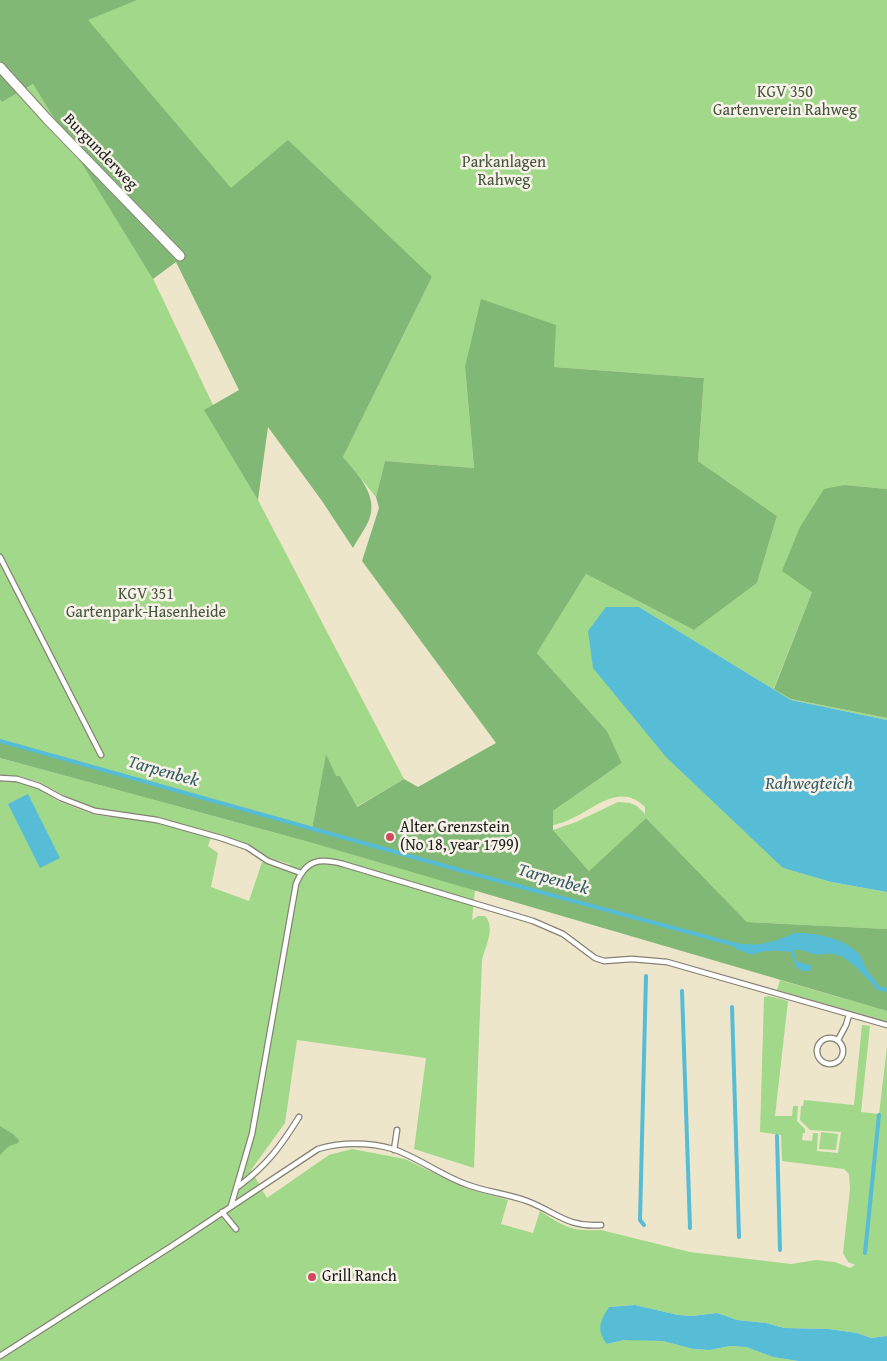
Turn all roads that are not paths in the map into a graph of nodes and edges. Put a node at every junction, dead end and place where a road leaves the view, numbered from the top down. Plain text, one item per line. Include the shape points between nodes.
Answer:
1 (0, 67) edge
2 (180, 256) dead end
3 (0, 556) edge
4 (101, 755) dead end
5 (0, 778) edge
6 (301, 873) junction
7 (849, 1015) junction
8 (887, 1025) edge
9 (838, 1040) junction
10 (299, 1116) dead end
11 (397, 1130) dead end
12 (394, 1150) junction
13 (237, 1187) junction
14 (231, 1206) junction
15 (222, 1212) junction
16 (601, 1225) dead end
17 (236, 1229) dead end
18 (0, 1356) edge

1 - 2 street, Burgunderweg
3 - 4 lane
5 - 6 lane via 39,786 95,811 157,820 221,838
6 - 7 lane via 315,861 342,864 534,921 563,934 594,958 604,961 668,962
6 - 13 lane via 295,889 252,1134
7 - 8 lane
7 - 9 lane
9 - 9 lane via 844,1050 842,1059 834,1064 825,1063 818,1057 819,1043 832,1037
10 - 13 lane via 272,1157
11 - 12 lane
12 - 14 lane via 348,1143 318,1149
12 - 16 lane via 467,1184 525,1200 567,1222
13 - 14 lane
14 - 15 lane
15 - 17 lane
15 - 18 lane

